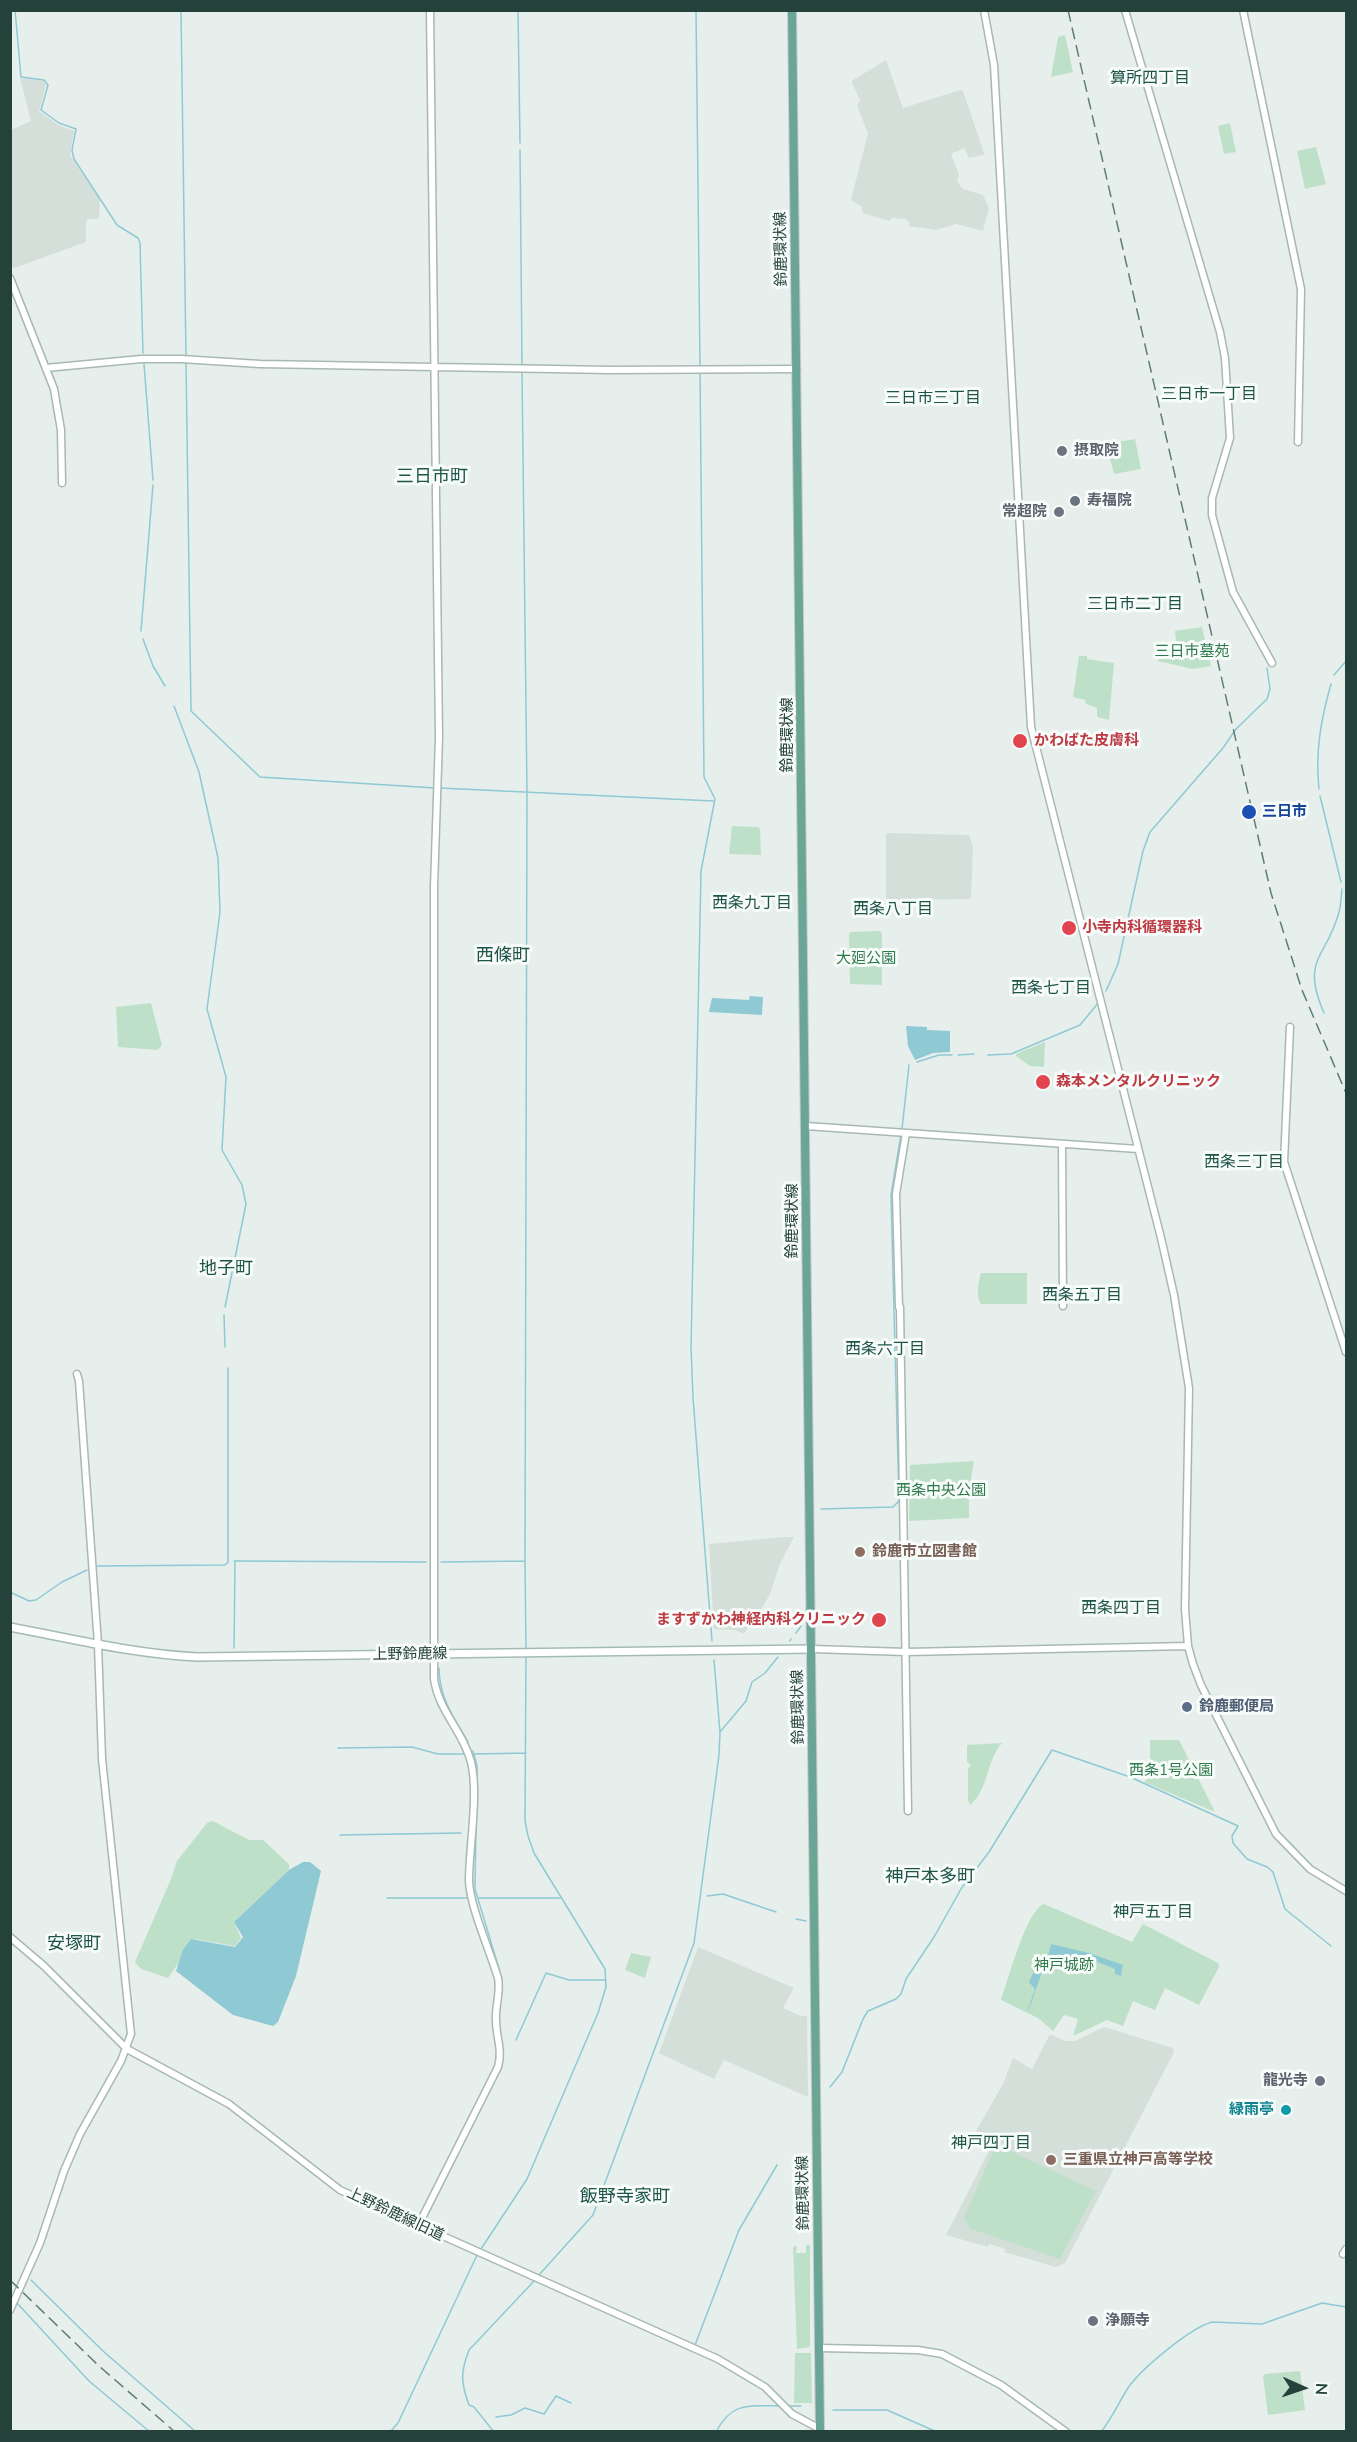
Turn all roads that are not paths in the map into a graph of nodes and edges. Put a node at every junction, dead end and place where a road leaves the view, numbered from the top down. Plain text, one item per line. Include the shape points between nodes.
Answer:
1 (430, 10) edge
2 (792, 10) edge
3 (984, 10) edge
4 (1125, 10) edge
5 (1243, 10) edge
6 (10, 278) edge
7 (434, 367) junction
8 (46, 368) junction
9 (797, 369) junction
10 (1298, 442) dead end
11 (62, 483) dead end
12 (1272, 663) dead end
13 (1290, 1027) dead end
14 (806, 1126) junction
15 (906, 1133) junction
16 (1062, 1145) junction
17 (1138, 1149) junction
18 (1063, 1306) dead end
19 (1347, 1353) edge
20 (77, 1374) dead end
21 (10, 1627) edge
22 (98, 1644) junction
23 (1188, 1646) junction
24 (812, 1649) junction
25 (906, 1652) junction
26 (434, 1654) junction
27 (908, 1811) dead end
28 (1347, 1891) edge
29 (10, 1936) edge
30 (127, 2049) junction
31 (418, 2226) junction
32 (10, 2310) edge
33 (820, 2348) junction
34 (820, 2430) edge
35 (1066, 2432) edge

1 - 7 street
2 - 9 main road, 鈴鹿環状線
3 - 17 street via 994,65 1031,727
4 - 12 street via 1224,352 1230,438 1212,498 1216,535 1233,592
5 - 10 street via 1301,289
6 - 8 street
7 - 8 street via 141,359
7 - 9 street
7 - 26 street via 438,785 434,887
8 - 11 street via 60,422
9 - 14 main road, 鈴鹿環状線
13 - 19 street via 1284,1162
14 - 15 street
14 - 24 main road, 鈴鹿環状線
15 - 16 street
15 - 25 street via 896,1194
16 - 17 street
16 - 18 street
17 - 23 street via 1174,1295 1188,1374
20 - 22 street
21 - 22 main road, 上野鈴鹿線
22 - 26 main road, 上野鈴鹿線 via 198,1657
22 - 30 street via 102,1759 131,2016
23 - 25 street
23 - 28 street via 1201,1685 1276,1834 1310,1869
24 - 25 street
24 - 26 main road, 上野鈴鹿線
24 - 33 main road, 鈴鹿環状線
25 - 27 street
26 - 31 street via 438,1700 464,1743 471,1763 469,1884 498,1978 495,2019 501,2054
29 - 30 street, 上野鈴鹿線旧道
30 - 31 street, 上野鈴鹿線旧道 via 229,2104 340,2190
30 - 32 street via 80,2134 40,2243
31 - 34 street, 上野鈴鹿線旧道 via 731,2365
33 - 34 main road, 鈴鹿環状線
33 - 35 street via 942,2354 1002,2385

